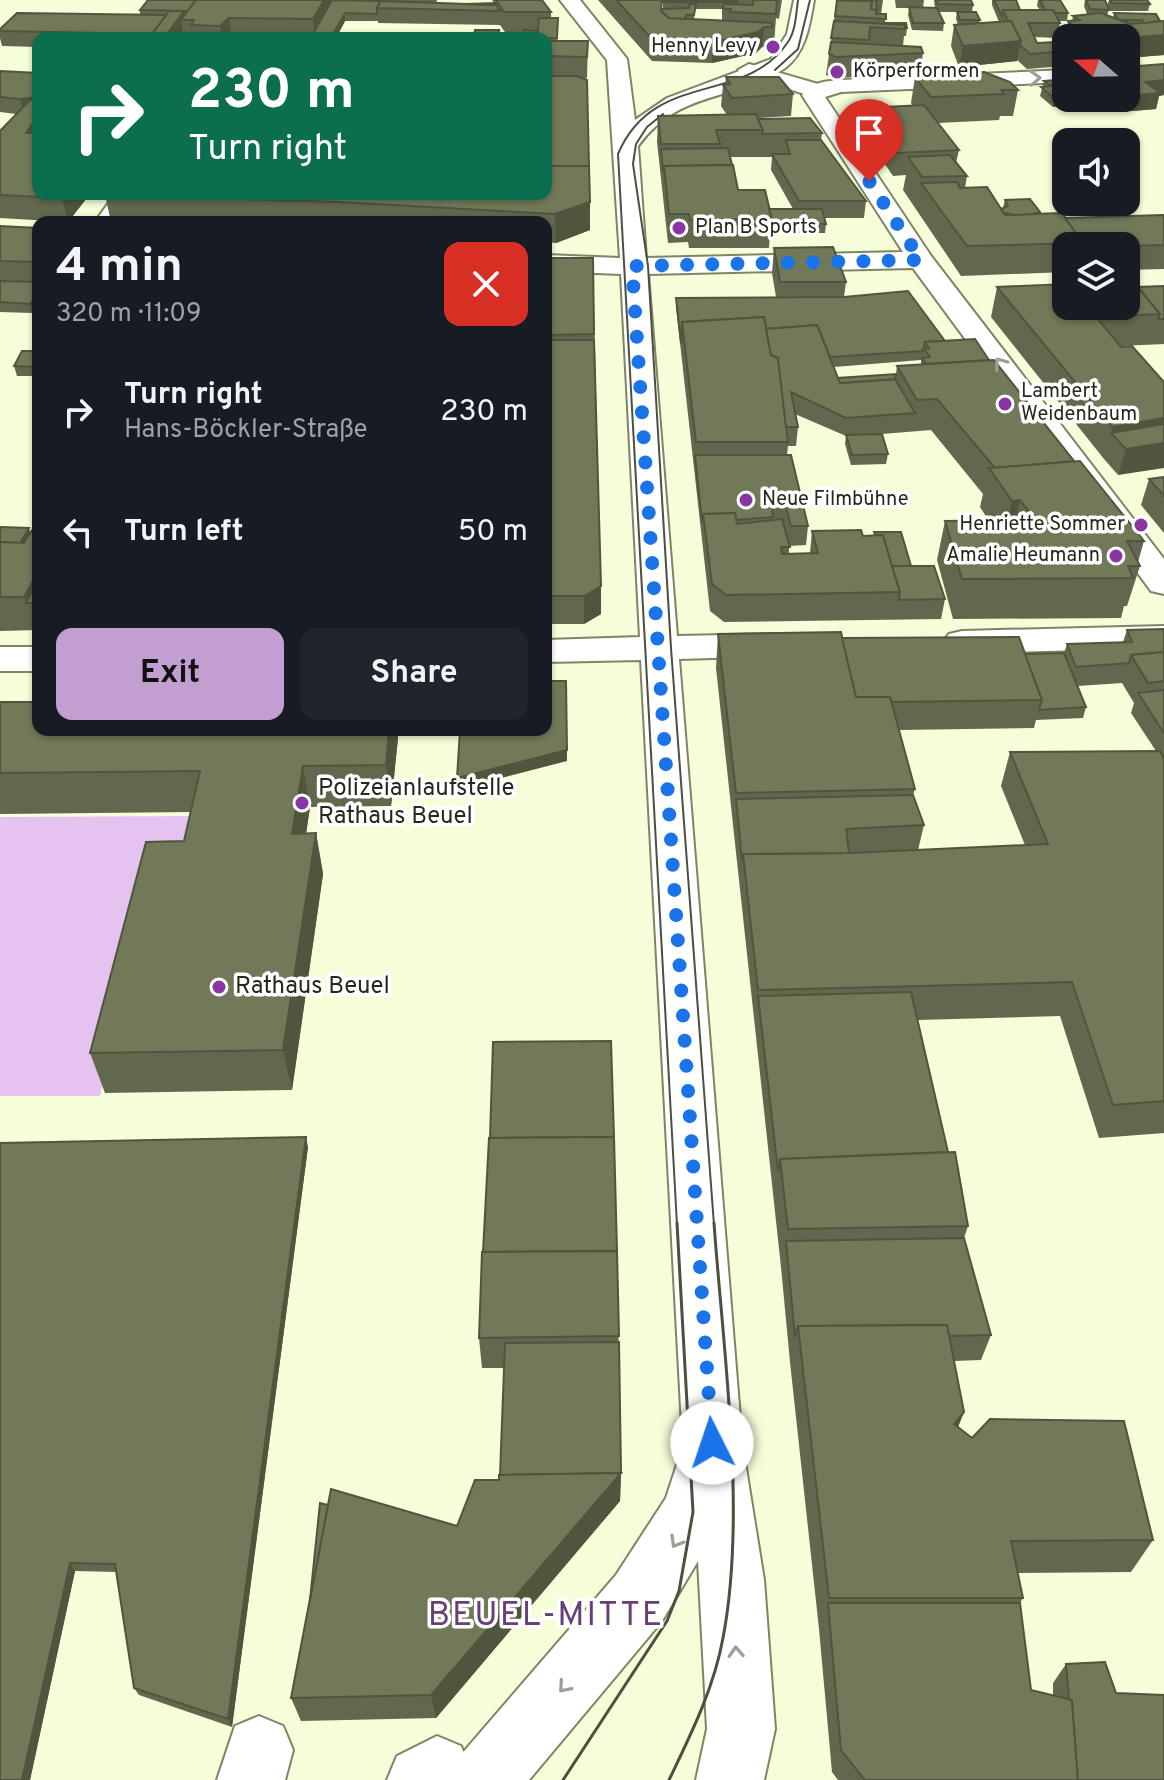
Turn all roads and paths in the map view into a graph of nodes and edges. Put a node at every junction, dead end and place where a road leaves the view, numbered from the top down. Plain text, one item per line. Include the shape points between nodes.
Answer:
1 (570, 0) edge
2 (804, 0) edge
3 (754, 71) junction
4 (1052, 77) edge
5 (817, 91) junction
6 (626, 146) junction
7 (921, 260) junction
8 (552, 263) edge
9 (632, 266) junction
10 (987, 300) dead end
11 (955, 302) junction
12 (1164, 583) edge
13 (1164, 637) edge
14 (925, 642) edge
15 (814, 645) edge
16 (657, 648) junction
17 (552, 651) edge
18 (0, 659) edge
19 (32, 659) edge
20 (712, 1443) junction
21 (447, 1777) edge
22 (730, 1780) edge

1 - 6 street via 617,59 612,88
2 - 3 street via 791,51
3 - 5 street
3 - 6 street via 655,113 638,126
5 -> 4 street
5 - 7 street via 817,102
6 - 9 street
7 - 9 street
7 - 11 street
8 - 9 street
9 - 16 street
10 - 11 street
12 -> 11 street
13 - 14 street
15 - 16 street
16 - 17 street
16 - 20 street
18 - 19 street
20 -> 21 street via 693,1512 616,1628
22 -> 20 street via 741,1729 732,1580

